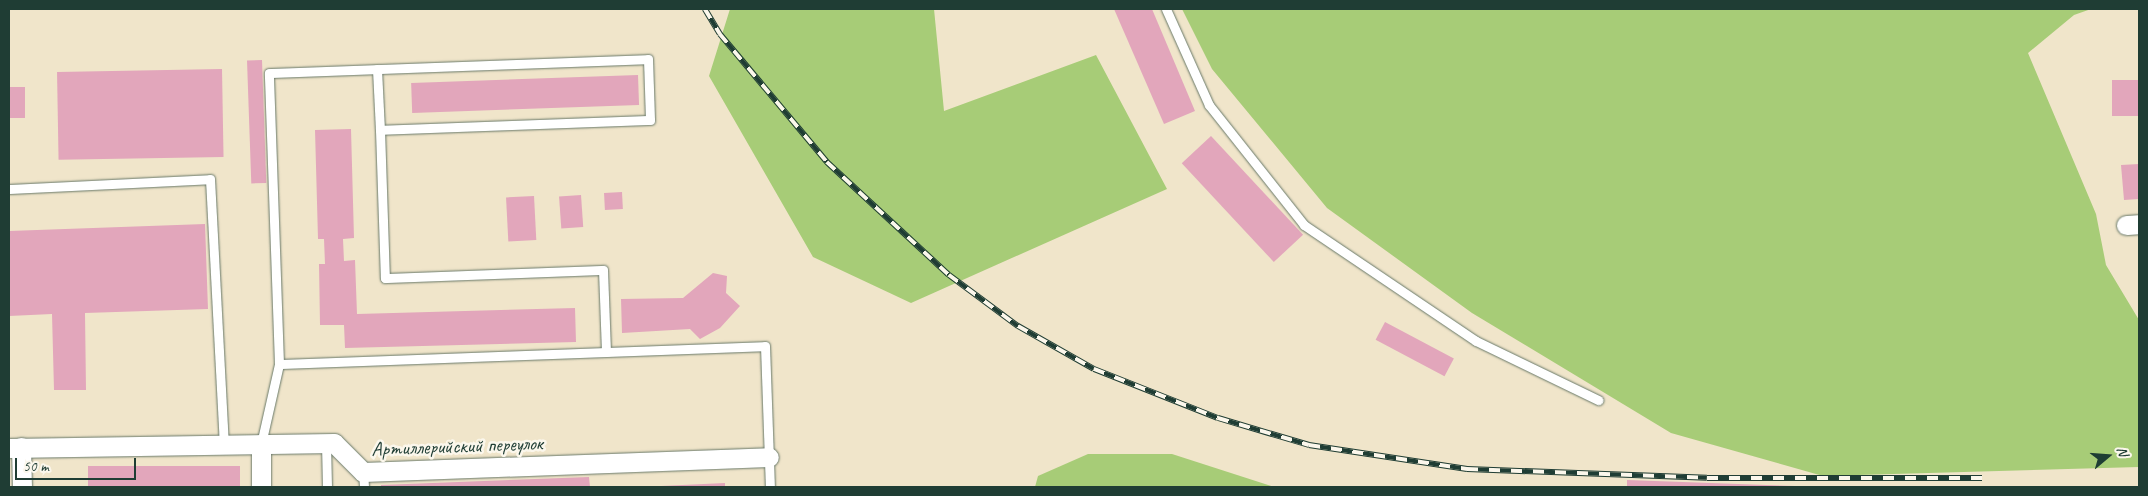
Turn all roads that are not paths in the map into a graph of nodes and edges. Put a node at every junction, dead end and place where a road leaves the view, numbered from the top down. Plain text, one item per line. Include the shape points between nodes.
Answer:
1 (1166, 9) edge
2 (377, 69) junction
3 (380, 130) junction
4 (9, 189) edge
5 (606, 352) junction
6 (279, 364) junction
7 (1598, 400) dead end
8 (326, 443) junction
9 (224, 444) junction
10 (261, 444) junction
11 (15, 447) edge
12 (769, 457) junction
13 (363, 480) edge
14 (22, 487) edge
15 (261, 487) edge
16 (327, 487) edge
17 (770, 487) edge

1 - 7 lane via 1209,105 1304,225 1476,341
2 - 3 lane
2 - 3 lane via 648,59 650,120
2 - 6 lane via 269,73
3 - 5 lane via 385,278 603,270
4 - 9 lane via 210,178
5 - 6 lane
5 - 12 lane via 765,346
6 - 10 lane
8 - 10 street
8 - 13 street, Артиллерийский переулок via 334,443
8 - 16 lane
9 - 10 street
9 - 11 street
10 - 15 street
11 - 14 street
12 - 13 street, Артиллерийский переулок
12 - 17 lane

